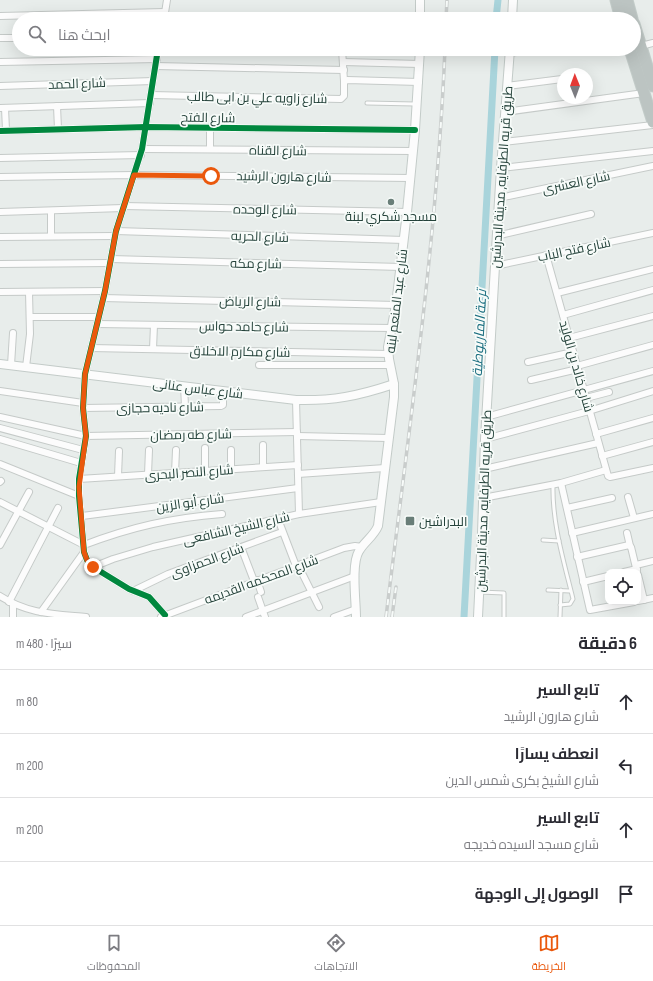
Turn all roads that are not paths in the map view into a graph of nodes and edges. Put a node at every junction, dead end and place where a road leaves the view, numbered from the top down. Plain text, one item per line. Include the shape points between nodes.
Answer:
1 (167, 0) edge
2 (420, 0) edge
3 (513, 0) edge
4 (616, 0) edge
5 (627, 0) edge
6 (165, 12) edge
7 (420, 12) edge
8 (512, 12) edge
9 (619, 12) edge
10 (630, 12) edge
11 (0, 16) edge
12 (12, 16) edge
13 (0, 38) edge
14 (12, 38) edge
15 (653, 43) edge
16 (641, 46) edge
17 (157, 56) edge
18 (343, 56) edge
19 (420, 56) edge
20 (510, 56) edge
21 (637, 56) edge
22 (639, 56) edge
23 (157, 59) junction
24 (0, 62) edge
25 (343, 62) junction
26 (420, 64) junction
27 (156, 66) junction
28 (344, 70) junction
29 (557, 80) edge
30 (153, 81) junction
31 (344, 82) junction
32 (419, 82) junction
33 (0, 86) edge
34 (507, 86) junction
35 (653, 86) edge
36 (644, 93) junction
37 (151, 94) junction
38 (367, 103) dead end
39 (150, 104) junction
40 (417, 104) junction
41 (57, 106) junction
42 (3, 108) edge
43 (505, 112) junction
44 (653, 122) edge
45 (653, 125) edge
46 (146, 127) junction
47 (210, 128) junction
48 (58, 130) junction
49 (415, 130) junction
50 (3, 131) edge
51 (503, 142) junction
52 (210, 149) junction
53 (413, 151) junction
54 (653, 151) edge
55 (142, 152) junction
56 (0, 158) edge
57 (653, 166) edge
58 (501, 168) junction
59 (134, 175) junction
60 (0, 177) edge
61 (410, 178) junction
62 (499, 198) junction
63 (123, 207) junction
64 (51, 211) junction
65 (0, 212) edge
66 (407, 212) junction
67 (591, 214) dead end
68 (653, 233) edge
69 (116, 234) junction
70 (51, 236) junction
71 (496, 236) junction
72 (0, 237) edge
73 (404, 240) junction
74 (546, 255) junction
75 (111, 261) junction
76 (0, 264) edge
77 (495, 266) junction
78 (401, 267) junction
79 (653, 269) edge
80 (653, 290) edge
81 (0, 292) edge
82 (29, 292) junction
83 (104, 294) junction
84 (557, 294) junction
85 (396, 305) junction
86 (563, 315) junction
87 (653, 316) edge
88 (30, 317) junction
89 (98, 320) junction
90 (154, 324) junction
91 (392, 328) junction
92 (13, 333) dead end
93 (569, 338) junction
94 (653, 345) edge
95 (91, 348) junction
96 (153, 349) junction
97 (573, 352) junction
98 (388, 354) junction
99 (528, 362) dead end
100 (0, 364) edge
101 (11, 365) junction
102 (259, 365) dead end
103 (390, 365) junction
104 (26, 367) junction
105 (577, 368) junction
106 (653, 371) edge
107 (85, 374) junction
108 (531, 380) dead end
109 (394, 384) junction
110 (184, 386) junction
111 (584, 390) junction
112 (0, 391) edge
113 (223, 391) junction
114 (653, 391) edge
115 (609, 392) dead end
116 (586, 398) junction
117 (296, 400) junction
118 (83, 405) junction
119 (185, 406) junction
120 (589, 411) junction
121 (0, 417) edge
122 (486, 417) junction
123 (653, 418) edge
124 (0, 428) edge
125 (297, 434) junction
126 (596, 434) junction
127 (86, 436) junction
128 (388, 438) junction
129 (0, 439) edge
130 (485, 439) junction
131 (653, 442) edge
132 (598, 443) junction
133 (262, 446) dead end
134 (206, 448) dead end
135 (83, 450) junction
136 (149, 450) dead end
137 (176, 450) dead end
138 (231, 450) dead end
139 (119, 451) dead end
140 (602, 456) junction
141 (82, 463) junction
142 (0, 464) edge
143 (298, 465) junction
144 (263, 467) junction
145 (385, 468) junction
146 (653, 468) edge
147 (231, 469) junction
148 (484, 469) junction
149 (606, 470) junction
150 (205, 471) junction
151 (175, 473) junction
152 (148, 474) junction
153 (298, 474) junction
154 (118, 476) junction
155 (79, 478) junction
156 (561, 483) junction
157 (553, 484) junction
158 (298, 488) junction
159 (29, 492) dead end
160 (79, 496) junction
161 (628, 497) dead end
162 (483, 498) junction
163 (612, 498) dead end
164 (0, 502) edge
165 (381, 502) junction
166 (58, 508) dead end
167 (567, 508) junction
168 (18, 511) junction
169 (222, 514) dead end
170 (299, 514) junction
171 (653, 514) edge
172 (82, 516) junction
173 (634, 518) junction
174 (278, 519) junction
175 (49, 527) junction
176 (282, 532) junction
177 (572, 533) junction
178 (627, 533) dead end
179 (543, 540) dead end
180 (559, 541) junction
181 (0, 545) edge
182 (84, 545) junction
183 (630, 546) junction
184 (241, 547) junction
185 (362, 547) junction
186 (84, 552) junction
187 (577, 557) junction
188 (653, 561) edge
189 (297, 566) junction
190 (93, 567) junction
191 (637, 569) edge
192 (639, 569) edge
193 (355, 576) junction
194 (605, 577) edge
195 (255, 581) junction
196 (583, 582) junction
197 (548, 590) dead end
198 (560, 590) junction
199 (133, 591) junction
200 (570, 591) junction
201 (479, 592) junction
202 (312, 593) junction
203 (0, 596) edge
204 (653, 598) edge
205 (641, 601) edge
206 (12, 603) junction
207 (560, 605) junction
208 (618, 605) edge
209 (318, 607) dead end
210 (41, 612) junction
211 (356, 613) edge
212 (264, 614) edge
213 (49, 615) edge
214 (163, 616) edge
215 (13, 617) edge
216 (86, 617) edge
217 (246, 617) edge
218 (334, 617) edge
219 (478, 617) edge
220 (504, 617) edge
221 (560, 617) edge

1 - 6 street
2 - 7 main road
3 - 8 main road
4 - 9 highway
5 - 10 highway
11 - 12 street
13 - 14 street
15 - 16 street
17 - 23 street
18 - 25 street
19 - 26 main road, شارع عبد المنعم لبنه
20 - 34 main road, طريق قريه الطرفايه, مدينة البدرشين
21 - 36 highway
22 - 35 highway
23 - 24 street
23 - 27 street
25 - 26 street
25 - 28 street
26 - 32 main road, شارع عبد المنعم لبنه
27 - 28 street
27 - 30 street
28 - 31 street
29 - 34 street
30 - 33 street, شارع الحمد
30 - 37 street
31 - 32 street, شارع زاويه علي بن ابى طالب
31 - 37 street, شارع زاويه علي بن ابى طالب via 344,96 340,99
32 - 40 main road, شارع عبد المنعم لبنه
34 - 43 main road, طريق قريه الطرفايه, مدينة البدرشين
36 - 43 street
36 - 44 highway
37 - 39 street
38 - 40 lane
39 - 41 street
39 - 46 street
40 - 49 main road, شارع عبد المنعم لبنه
41 - 42 street
41 - 48 street
42 - 50 street
43 - 51 main road, طريق قريه الطرفايه, مدينة البدرشين
45 - 51 street
46 - 47 street, شارع الفتح
46 - 48 street, شارع الفتح
46 - 55 street
47 - 49 street, شارع الفتح
47 - 52 street
48 - 50 street, شارع الفتح
49 - 53 main road, شارع عبد المنعم لبنه
51 - 58 main road, طريق قريه الطرفايه, مدينة البدرشين
52 - 53 street, شارع القناه
52 - 55 street, شارع القناه
53 - 61 main road, شارع عبد المنعم لبنه
54 - 58 street
55 - 56 street, شارع القناه
55 - 59 street
57 - 62 street, شارع العشرى
58 - 62 main road, طريق قريه الطرفايه, مدينة البدرشين
59 - 60 street, شارع هارون الرشيد
59 - 61 street, شارع هارون الرشيد
59 - 63 street
61 - 66 main road, شارع عبد المنعم لبنه
62 - 71 main road, طريق قريه الطرفايه, مدينة البدرشين
63 - 64 street, شارع الوحده
63 - 66 street, شارع الوحده
63 - 69 street
64 - 65 street, شارع الوحده
64 - 70 street
66 - 73 main road, شارع عبد المنعم لبنه
67 - 71 street
68 - 74 street, شارع فتح الباب
69 - 70 street, شارع الحريه
69 - 73 street, شارع الحريه
69 - 75 street
70 - 72 street, شارع الحريه
71 - 77 main road, طريق قريه الطرفايه, مدينة البدرشين
73 - 78 main road, شارع عبد المنعم لبنه
74 - 77 street, شارع فتح الباب
74 - 84 street, شارع خالد بن الوليد
75 - 76 street, شارع مكه
75 - 78 street, شارع مكه
75 - 83 street
77 - 122 main road, طريق قريه الطرفايه, مدينة البدرشين
78 - 85 main road, شارع عبد المنعم لبنه
79 - 84 street
80 - 86 street
81 - 82 street, شارع الرياض
82 - 83 street, شارع الرياض
82 - 88 street
83 - 85 street, شارع الرياض
83 - 89 street
84 - 86 street, شارع خالد بن الوليد
85 - 91 main road, شارع عبد المنعم لبنه
86 - 93 street, شارع خالد بن الوليد
87 - 93 street
88 - 89 street, شارع حامد حواس
88 - 104 street
89 - 90 street, شارع حامد حواس
89 - 95 street
90 - 91 street, شارع حامد حواس
90 - 96 street
91 - 98 main road, شارع عبد المنعم لبنه
92 - 101 street
93 - 97 street, شارع خالد بن الوليد
94 - 105 street
95 - 96 street, شارع مكارم الاخلاق
95 - 107 street
96 - 98 street, شارع مكارم الاخلاق
97 - 99 street
97 - 105 street, شارع خالد بن الوليد
98 - 103 main road, شارع عبد المنعم لبنه
100 - 101 main road, شارع عباس عنانى
101 - 104 main road, شارع عباس عنانى
102 - 103 street
103 - 109 main road, شارع عبد المنعم لبنه
104 - 107 main road, شارع عباس عنانى
105 - 108 street
105 - 111 street, شارع خالد بن الوليد
106 - 111 street
107 - 110 main road, شارع عباس عنانى
107 - 118 street
109 - 117 main road, شارع عباس عنانى via 344,398
109 - 128 main road, شارع عبد المنعم لبنه
110 - 113 main road, شارع عباس عنانى
110 - 119 street
111 - 116 street, شارع خالد بن الوليد
111 - 122 street
112 - 118 street, شارع ناديه حجازى
113 - 117 main road, شارع عباس عنانى
113 - 119 street, شارع ناديه حجازى via 222,406
114 - 120 street
115 - 116 street
116 - 120 street, شارع خالد بن الوليد
117 - 125 street
118 - 119 street, شارع ناديه حجازى
118 - 127 street
120 - 126 street, شارع خالد بن الوليد
120 - 130 street
121 - 127 street, شارع طه رمضان
122 - 130 main road, طريق قريه الطرفايه, مدينة البدرشين
123 - 126 street
124 - 135 street
125 - 127 street, شارع طه رمضان
125 - 128 street, شارع طه رمضان
125 - 143 street
126 - 132 street, شارع خالد بن الوليد
127 - 135 street
128 - 145 main road, شارع عبد المنعم لبنه
129 - 141 street
130 - 148 main road, طريق قريه الطرفايه, مدينة البدرشين
131 - 140 street
132 - 140 street, شارع خالد بن الوليد
132 - 148 street
133 - 144 street
134 - 150 street
135 - 141 street
136 - 152 street
137 - 151 street
138 - 147 street
139 - 154 street
140 - 149 street, شارع خالد بن الوليد
141 - 155 street
142 - 160 street
143 - 144 street, شارع النصر البحرى
143 - 153 street
144 - 147 street, شارع النصر البحرى
145 - 153 street
145 - 165 main road, شارع عبد المنعم لبنه
146 - 149 street, شارع خالد بن الوليد via 609,477
147 - 150 street, شارع النصر البحرى
148 - 162 main road, طريق قريه الطرفايه, مدينة البدرشين
149 - 156 street
150 - 151 street, شارع النصر البحرى
151 - 152 street, شارع النصر البحرى
152 - 154 street, شارع النصر البحرى
153 - 158 street
154 - 155 street, شارع النصر البحرى
155 - 160 street
156 - 157 street
156 - 167 street
157 - 162 street
157 - 180 lane
158 - 170 street
158 - 172 street, شارع أبو الزين
159 - 168 street
160 - 172 street
161 - 173 street
162 - 201 main road, طريق قريه الطرفايه, مدينة البدرشين
163 - 167 street
164 - 168 street
165 - 170 street, شارع الشيخ الشافعى
165 - 185 main road, شارع عبد المنعم لبنه via 378,526
166 - 175 street
167 - 177 street
168 - 175 street
168 - 181 street
169 - 182 street via 151,523
170 - 174 street, شارع الشيخ الشافعى
171 - 173 street
172 - 182 street
173 - 177 street
174 - 176 street
174 - 190 street, شارع الشيخ الشافعى via 153,547
175 - 182 street
175 - 206 street
176 - 184 street, شارع الحمزاوى
176 - 189 street
177 - 187 street
178 - 183 street
179 - 180 lane
180 - 200 lane
182 - 186 street
183 - 187 street
183 - 191 street
184 - 195 street
184 - 199 street, شارع الحمزاوى via 168,574
185 - 189 street, شارع المحكمه القديمه via 344,548
185 - 193 main road, شارع عبد المنعم لبنه via 356,558
186 - 190 street
186 - 210 street
187 - 196 street
188 - 192 street
189 - 195 street, شارع المحكمه القديمه
189 - 202 street
190 - 199 street
193 - 202 street
193 - 211 main road, شارع عبد المنعم لبنه
194 - 196 street
195 - 212 street
195 - 214 street, شارع المحكمه القديمه
196 - 208 street via 590,610
197 - 198 lane
198 - 200 lane
198 - 207 lane
199 - 214 street via 149,597
200 - 207 lane via 570,604
201 - 219 main road, طريق قريه الطرفايه, مدينة البدرشين
201 - 220 lane via 504,593
202 - 209 street
202 - 212 street
203 - 206 street
204 - 205 street
206 - 210 street via 27,610
206 - 215 street
207 - 221 lane
210 - 213 street
211 - 218 street
212 - 217 street
213 - 216 street

